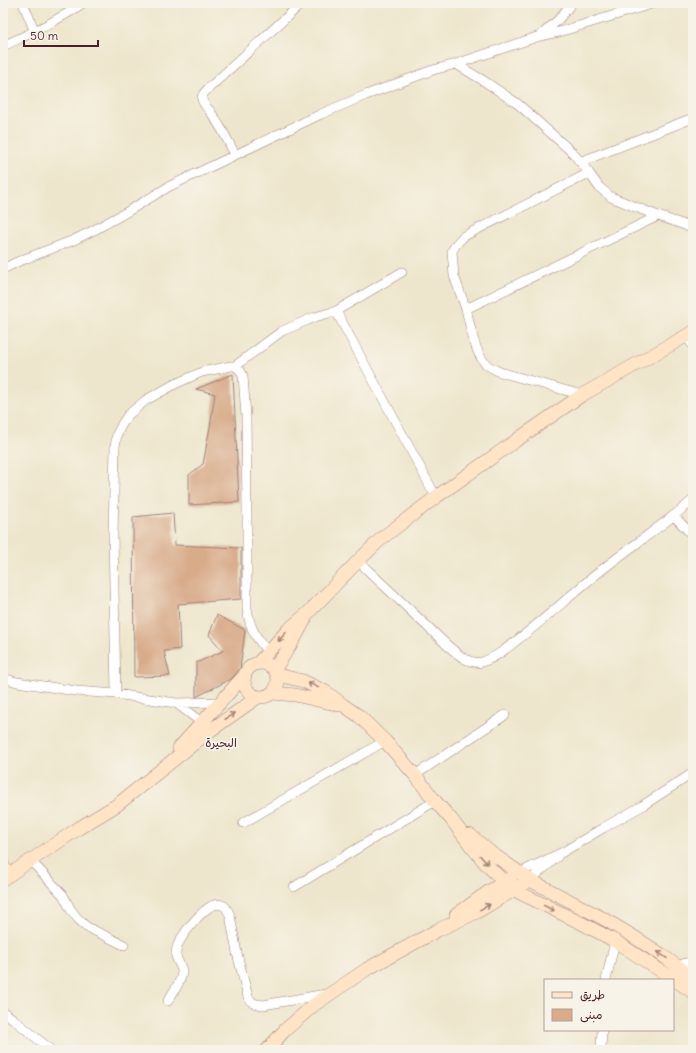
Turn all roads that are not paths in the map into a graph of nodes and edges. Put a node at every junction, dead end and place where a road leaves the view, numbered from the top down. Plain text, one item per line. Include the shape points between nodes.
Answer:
1 (23, 3) edge
2 (82, 3) edge
3 (302, 3) edge
4 (572, 3) edge
5 (654, 3) edge
6 (35, 32) junction
7 (540, 36) junction
8 (3, 46) edge
9 (456, 64) junction
10 (693, 118) edge
11 (235, 155) junction
12 (580, 162) junction
13 (589, 173) junction
14 (658, 216) junction
15 (693, 229) edge
16 (3, 269) edge
17 (402, 272) dead end
18 (466, 309) junction
19 (336, 311) junction
20 (690, 338) edge
21 (235, 366) junction
22 (582, 395) junction
23 (436, 497) junction
24 (693, 500) edge
25 (674, 516) junction
26 (693, 536) edge
27 (358, 560) junction
28 (308, 613) junction
29 (268, 652) junction
30 (259, 662) junction
31 (277, 672) junction
32 (244, 676) junction
33 (3, 678) edge
34 (273, 693) junction
35 (116, 694) junction
36 (258, 697) junction
37 (220, 702) junction
38 (176, 703) junction
39 (343, 705) junction
40 (505, 715) dead end
41 (207, 726) junction
42 (385, 741) junction
43 (693, 773) edge
44 (415, 775) junction
45 (435, 801) junction
46 (451, 819) junction
47 (243, 823) dead end
48 (563, 852) junction
49 (3, 858) edge
50 (31, 861) junction
51 (519, 873) junction
52 (6, 877) edge
53 (530, 880) junction
54 (504, 882) junction
55 (294, 887) dead end
56 (514, 890) junction
57 (438, 930) junction
58 (615, 941) junction
59 (124, 945) dead end
60 (693, 961) edge
61 (676, 966) junction
62 (693, 978) edge
63 (606, 979) edge
64 (673, 979) edge
65 (674, 980) edge
66 (693, 992) edge
67 (330, 994) junction
68 (168, 1001) dead end
69 (3, 1012) edge
70 (602, 1031) edge
71 (51, 1050) edge
72 (267, 1050) edge
73 (601, 1050) edge

1 - 6 street
2 - 6 street
3 - 11 street via 202,96
4 - 7 street
5 - 7 street
6 - 8 street
7 - 9 street
9 - 11 street via 433,70 320,114
9 - 12 street via 518,104 564,144
10 - 12 street
11 - 16 street via 168,187 74,240
12 - 13 street
13 - 14 street via 599,187 611,197
13 - 18 street via 464,236 457,243 452,251 454,276
14 - 15 street
14 - 18 street
17 - 19 street
18 - 22 street via 478,352 491,368
19 - 21 street via 282,331
19 - 23 street
20 - 22 street
21 - 29 street via 243,376 246,416 247,608 252,631
21 - 35 street via 202,372 146,400 128,415 117,434 113,534
22 - 23 street
23 - 27 street via 382,538
24 - 25 street
25 - 26 street
25 - 27 street via 594,576 529,632 497,656 482,662 462,658
27 - 28 street
28 -> 29 street
28 - 31 street
29 - 30 street
30 - 31 street via 268,663
30 - 32 street via 252,665
31 - 34 street via 278,685
39 -> 31 street via 326,692
32 - 36 street via 246,687
32 - 37 street
33 - 35 street via 76,691
34 - 36 street
34 - 39 street
35 - 38 street
41 -> 36 street
37 - 38 street
37 - 41 street
38 - 41 street
39 - 42 street via 359,716
40 - 44 street
41 - 50 street via 155,775 117,806
42 - 44 street
42 - 47 street
43 - 48 street
44 - 45 street
45 - 46 street
45 - 55 street
46 - 51 street
46 -> 54 street
48 - 51 street
48 - 53 street
49 - 52 street
50 - 52 street
50 - 59 street via 63,895 78,919
51 - 53 street
51 - 54 street
53 - 56 street
61 -> 53 street via 604,919
54 - 56 street
54 - 57 street
57 -> 56 street via 477,912
56 -> 58 street
57 - 67 street via 367,969
58 - 63 street
58 - 64 street
60 - 61 street
61 - 62 street
65 - 66 street
67 - 68 street via 264,1005 252,1002 248,997 230,915 220,904 212,906 185,932 175,954 182,973
67 - 72 street via 285,1030
69 - 71 street
70 - 73 street

